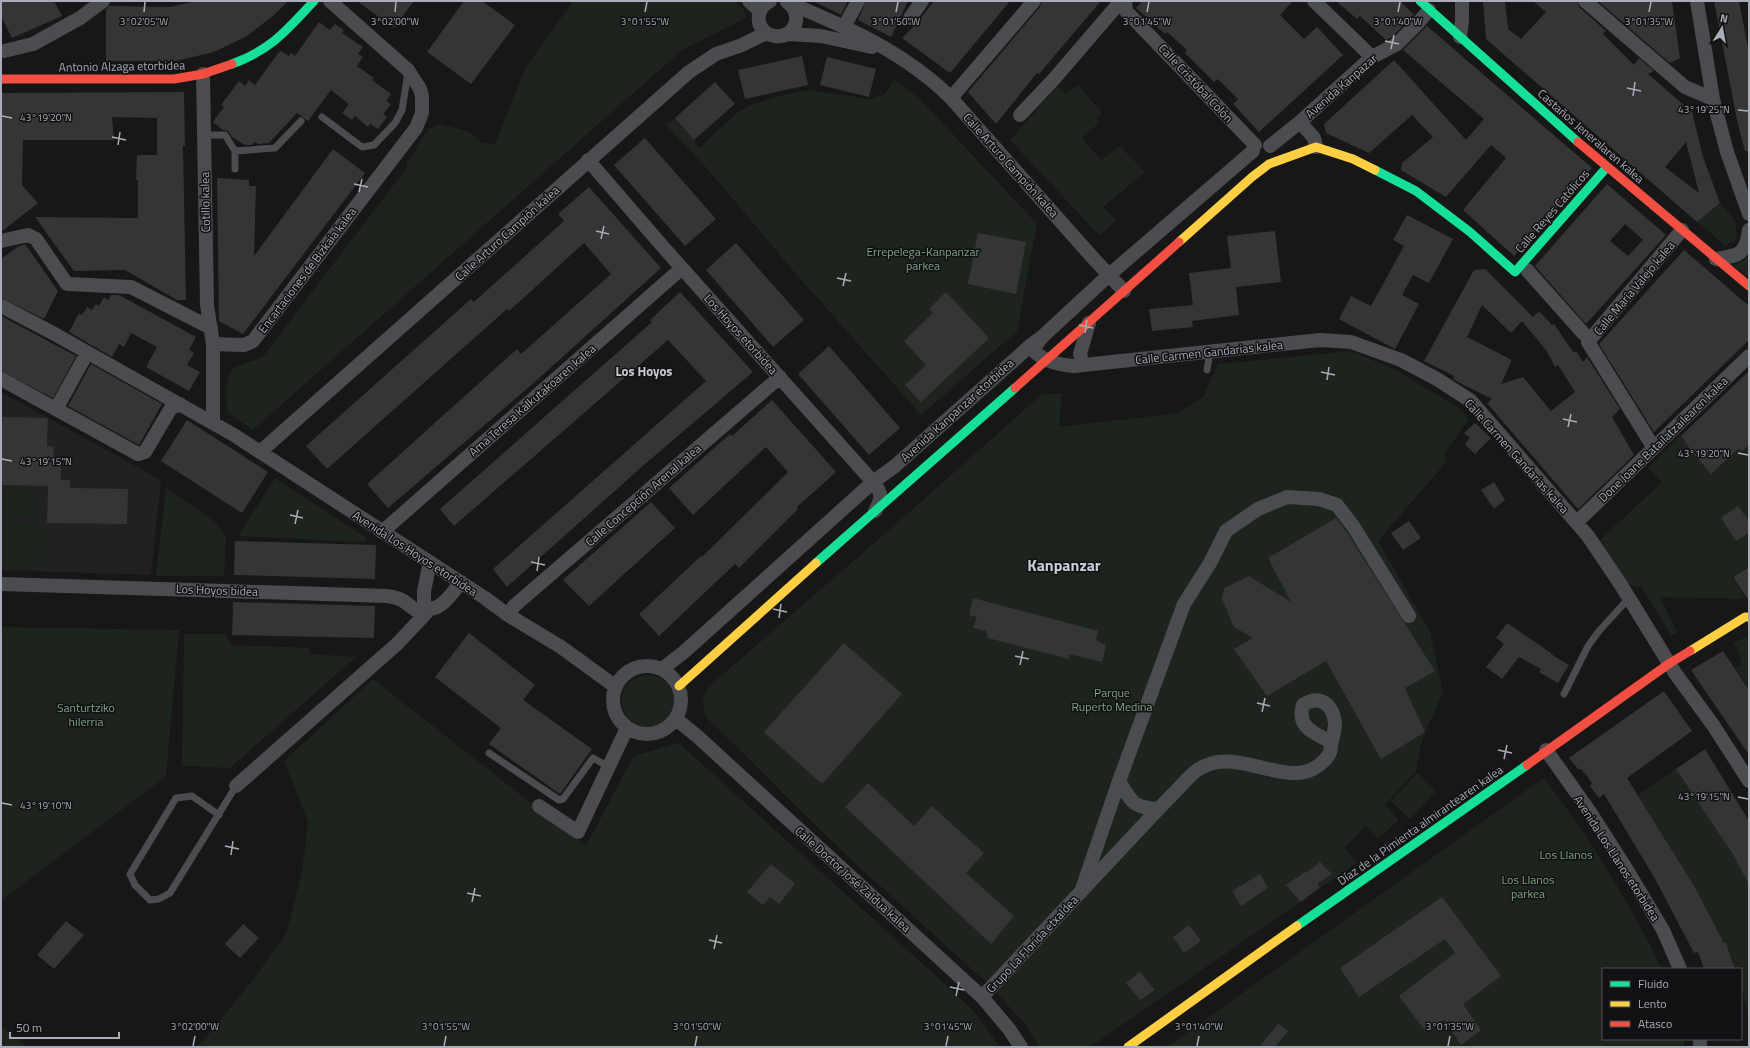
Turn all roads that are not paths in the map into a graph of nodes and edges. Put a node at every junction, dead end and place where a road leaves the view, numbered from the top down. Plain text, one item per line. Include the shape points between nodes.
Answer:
1 (103, 1) edge
2 (314, 1) edge
3 (330, 1) edge
4 (749, 1) edge
5 (770, 1) edge
6 (858, 1) edge
7 (922, 1) edge
8 (1034, 1) edge
9 (1121, 1) edge
10 (1125, 1) edge
11 (1314, 1) edge
12 (1462, 1) edge
13 (1585, 1) edge
14 (1697, 1) edge
15 (787, 2) edge
16 (1424, 5) edge
17 (760, 11) junction
18 (910, 18) dead end
19 (844, 27) junction
20 (766, 33) junction
21 (787, 34) junction
22 (1460, 37) junction
23 (888, 50) junction
24 (4, 51) dead end
25 (1372, 57) junction
26 (408, 70) junction
27 (203, 74) junction
28 (1, 79) edge
29 (951, 98) junction
30 (1713, 99) junction
31 (1020, 115) dead end
32 (322, 117) dead end
33 (301, 121) dead end
34 (1300, 122) junction
35 (204, 135) junction
36 (1316, 147) junction
37 (235, 151) junction
38 (1262, 156) junction
39 (588, 160) junction
40 (1607, 167) junction
41 (235, 169) dead end
42 (1252, 177) joint
43 (1749, 214) edge
44 (1682, 230) junction
45 (1749, 230) edge
46 (1, 241) edge
47 (1716, 259) junction
48 (682, 268) junction
49 (1521, 271) junction
50 (1109, 275) junction
51 (1749, 286) edge
52 (1124, 290) junction
53 (1, 306) edge
54 (1101, 310) joint
55 (1090, 320) junction
56 (212, 328) junction
57 (1583, 333) dead end
58 (1042, 338) junction
59 (213, 344) junction
60 (1210, 352) junction
61 (86, 353) junction
62 (1749, 356) edge
63 (1047, 360) junction
64 (1083, 365) junction
65 (1207, 370) dead end
66 (780, 377) junction
67 (1, 379) edge
68 (174, 403) junction
69 (56, 410) junction
70 (213, 422) junction
71 (1654, 448) junction
72 (260, 452) junction
73 (873, 482) junction
74 (874, 511) junction
75 (1577, 522) junction
76 (382, 532) junction
77 (430, 562) junction
78 (460, 582) junction
79 (1, 584) edge
80 (1629, 598) junction
81 (428, 611) junction
82 (508, 614) junction
83 (1409, 616) dead end
84 (1749, 617) edge
85 (1670, 663) junction
86 (662, 669) junction
87 (679, 686) junction
88 (616, 687) junction
89 (1564, 694) dead end
90 (676, 719) junction
91 (628, 728) junction
92 (1331, 742) dead end
93 (1546, 750) junction
94 (490, 753) dead end
95 (609, 767) junction
96 (1119, 781) junction
97 (1749, 781) edge
98 (236, 786) joint
99 (539, 806) dead end
100 (1158, 809) junction
101 (219, 815) junction
102 (1081, 892) junction
103 (1680, 968) edge
104 (982, 997) junction
105 (1021, 1047) edge
106 (1128, 1047) edge

1 - 24 street via 80,18 33,44
2 - 27 street, Antonio Alzaga etorbidea via 276,41 249,58
3 - 26 street, Encartaciones de Bizkaia kalea
4 - 17 street
5 - 17 street via 764,4
6 - 19 street
7 - 18 street
8 - 29 street
9 - 31 street
10 - 38 street, Calle Cristóbal Colón via 1126,11
11 - 25 street
12 - 22 street
13 - 30 street via 1685,87
14 - 30 street
15 - 19 street, Calle Arturo Campión kalea
15 - 21 street via 796,13 796,19 792,30
16 - 22 street, Castaños Jeneralaren kalea
16 - 25 street, Avenida Kanpazar via 1418,23 1397,44
17 - 20 street via 761,27
19 - 23 street, Calle Arturo Campión kalea
20 - 21 street, Calle Arturo Campión kalea via 776,37
20 - 39 street, Calle Arturo Campión kalea via 716,54 689,72
21 - 23 street, Calle Arturo Campión kalea via 821,36
22 - 40 street, Castaños Jeneralaren kalea
23 - 29 street, Calle Arturo Campión kalea via 935,82
25 - 34 street, Avenida Kanpazar
26 - 32 lane via 402,110 374,145 362,147
26 - 59 street, Encartaciones de Bizkaia kalea via 422,96 422,113 416,128 253,341 244,344
27 - 28 street, Antonio Alzaga etorbidea via 174,79
27 - 35 street, Cotillo kalea
29 - 50 street, Calle Arturo Campión kalea
30 - 43 street via 1727,152
33 - 37 lane via 275,148
34 - 36 street via 1314,138
34 - 38 street, Avenida Kanpazar via 1270,146 1272,154 1269,159
35 - 37 lane via 226,135
35 - 56 street, Cotillo kalea via 207,305
36 - 38 street
36 - 49 street via 1353,159 1416,191
37 - 41 lane
38 - 42 street
38 - 50 street, Avenida Kanpanzar etorbidea
39 - 48 street, Los Hoyos etorbidea
39 - 72 street, Calle Arturo Campión kalea
40 - 44 street, Castaños Jeneralaren kalea
40 - 49 street, Calle Reyes Católicos
42 - 52 street, Avenida Kanpanzar etorbidea
44 - 47 street, Castaños Jeneralaren kalea
44 - 71 street, Calle María Valejo kalea via 1588,342
45 - 47 street via 1745,248 1740,254
46 - 56 street via 28,235 36,239 67,284 132,287
47 - 51 street, Castaños Jeneralaren kalea
48 - 66 street, Los Hoyos etorbidea
48 - 76 street, Ama Teresa Kalkutakoaren kalea
49 - 57 street
50 - 52 street, Calle Arturo Campión kalea
50 - 58 street, Avenida Kanpanzar etorbidea
52 - 54 street, Avenida Kanpanzar etorbidea via 1119,290 1105,302
53 - 61 street
54 - 55 street, Avenida Kanpanzar etorbidea
55 - 63 street, Avenida Kanpanzar etorbidea
55 - 64 street via 1080,354
56 - 59 street, Cotillo kalea
58 - 63 street via 1033,350
58 - 73 street, Avenida Kanpanzar etorbidea via 895,466
59 - 70 street, Cotillo kalea
60 - 64 street, Calle Carmen Gandarias kalea
60 - 65 lane
60 - 75 street, Calle Carmen Gandarias kalea via 1320,340 1351,342 1401,360 1471,401
61 - 68 street
61 - 69 street
62 - 71 street, Done Joane Batailatzailearen kalea
63 - 64 street, Calle Carmen Gandarias kalea via 1056,364
63 - 74 street, Avenida Kanpanzar etorbidea
66 - 73 street, Los Hoyos etorbidea
66 - 82 street, Calle Concepción Arenal kalea via 514,606
67 - 69 street
68 - 69 street via 145,452 141,454
68 - 70 street, Avenida Los Hoyos etorbidea
70 - 72 street, Avenida Los Hoyos etorbidea
71 - 75 street, Done Joane Batailatzailearen kalea
72 - 76 street, Avenida Los Hoyos etorbidea
73 - 74 street, Los Hoyos etorbidea via 880,491 880,500
73 - 86 street, Avenida Kanpanzar etorbidea
74 - 87 street, Avenida Kanpanzar etorbidea
75 - 80 street, Calle Carmen Gandarias kalea
76 - 77 street, Avenida Los Hoyos etorbidea
77 - 78 street, Avenida Los Hoyos etorbidea
77 - 81 street via 423,600
78 - 81 street via 448,598
78 - 82 street, Avenida Los Hoyos etorbidea
79 - 81 street, Los Hoyos bidea via 387,596 397,597 415,610
80 - 85 street, Calle Carmen Gandarias kalea
80 - 89 lane via 1588,646
81 - 98 street via 397,644
82 - 88 street, Avenida Los Hoyos etorbidea via 561,647
83 - 96 street, Grupo La Florida etxaldea via 1353,526 1337,506 1319,499 1288,497 1258,510 1226,531 1210,563 1184,604
84 - 85 street, Díaz de la Pimienta almirantearen kalea via 1745,617
85 - 93 street, Díaz de la Pimienta almirantearen kalea
85 - 97 street, Calle Carmen Gandarias kalea
86 - 87 street via 675,679
86 - 88 street via 651,666 635,669 622,678
87 - 90 street via 682,697 681,709
88 - 91 street via 613,705 621,722
90 - 91 street via 659,733 648,735
90 - 104 street, Calle Doctor José Zaldua kalea
91 - 95 street
92 - 100 street, Grupo La Florida etxaldea via 1328,756 1316,768 1305,773 1292,774 1241,762 1224,761 1210,764 1196,771
93 - 103 street, Avenida Los Llanos etorbidea via 1627,870 1663,930
93 - 106 street, Díaz de la Pimienta almirantearen kalea
94 - 95 lane via 560,800 593,758
95 - 99 street via 578,832
96 - 100 street via 1131,801 1145,809
96 - 102 street, Grupo La Florida etxaldea
98 - 101 lane
100 - 102 street, Grupo La Florida etxaldea
101 - 101 lane via 170,893 159,899 150,900 135,885 130,874 176,798 192,796
102 - 104 street, Grupo La Florida etxaldea
104 - 105 street, Calle Doctor José Zaldua kalea

